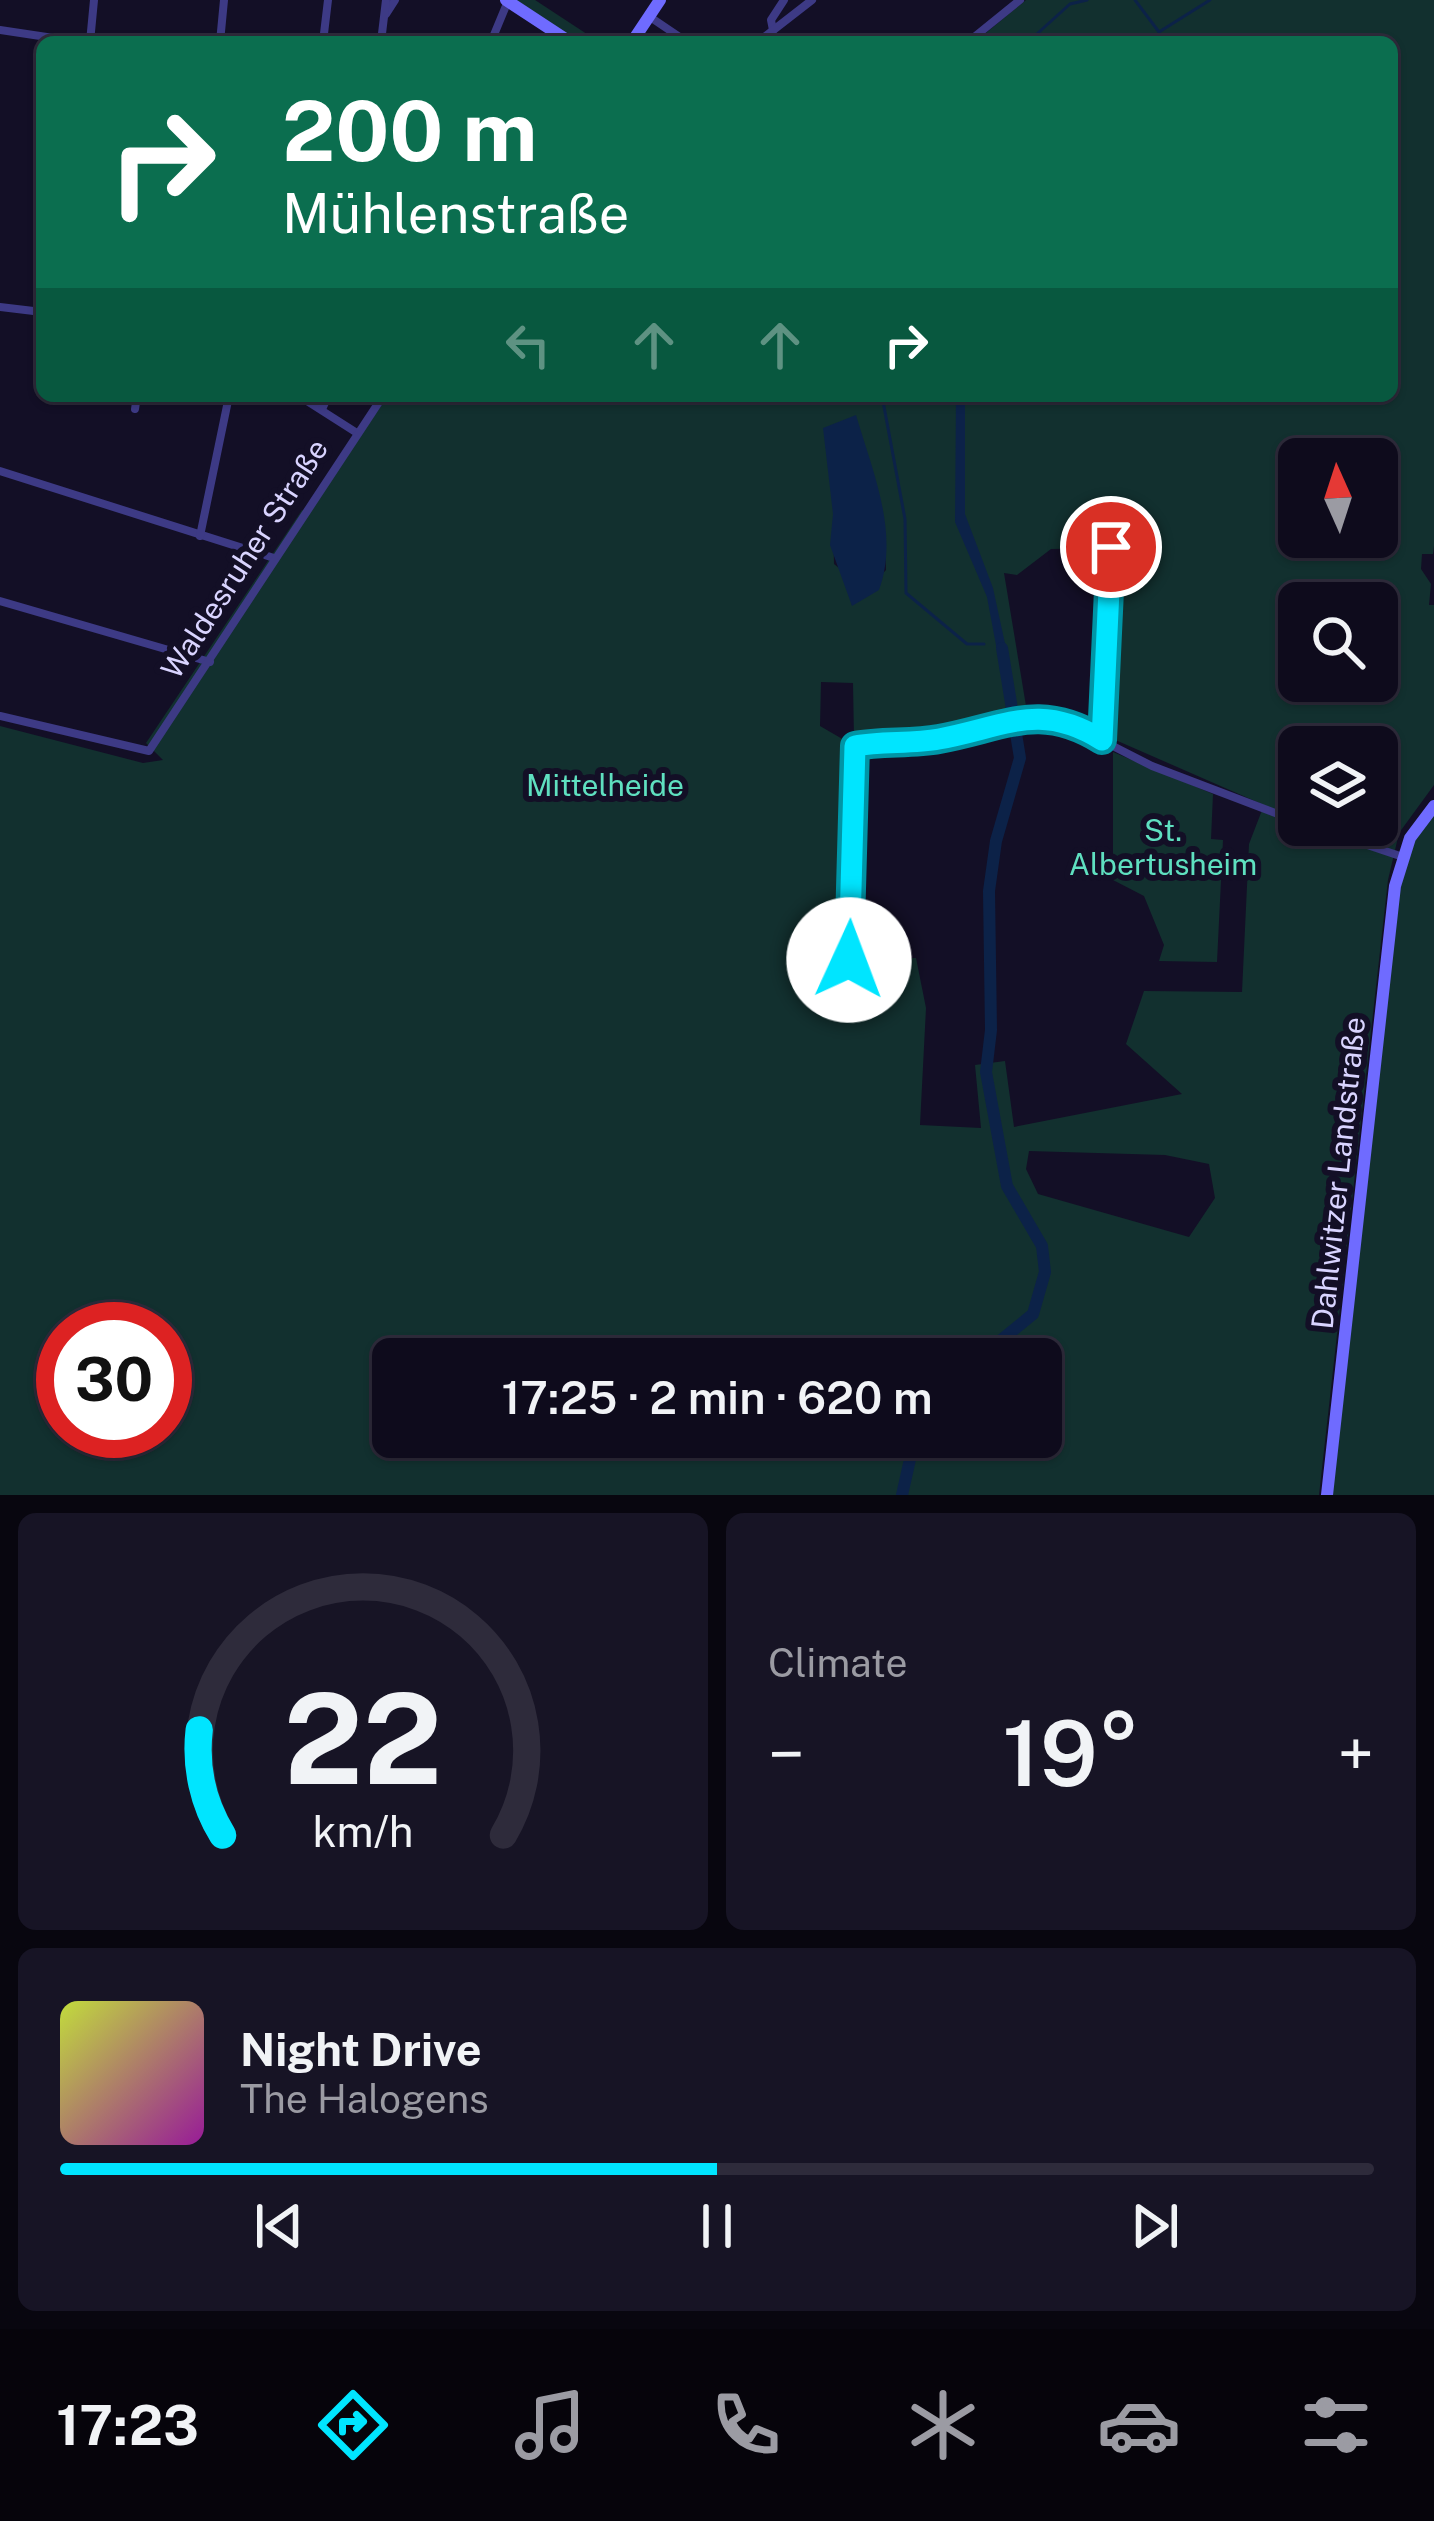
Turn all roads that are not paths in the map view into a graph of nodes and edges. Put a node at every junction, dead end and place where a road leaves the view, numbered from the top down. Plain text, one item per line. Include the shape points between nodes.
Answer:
1 (94, 0) edge
2 (224, 0) edge
3 (328, 0) edge
4 (386, 0) edge
5 (395, 0) edge
6 (507, 0) edge
7 (660, 0) edge
8 (784, 0) edge
9 (812, 0) edge
10 (1020, 0) edge
11 (385, 15) junction
12 (649, 16) junction
13 (0, 30) edge
14 (773, 30) junction
15 (40, 36) edge
16 (90, 36) edge
17 (221, 36) edge
18 (324, 36) edge
19 (382, 36) edge
20 (493, 36) edge
21 (562, 36) edge
22 (636, 36) edge
23 (678, 36) edge
24 (766, 36) edge
25 (975, 36) edge
26 (0, 307) edge
27 (36, 311) edge
28 (136, 402) edge
29 (228, 402) edge
30 (312, 402) edge
31 (325, 402) edge
32 (378, 402) edge
33 (323, 407) junction
34 (135, 409) dead end
35 (357, 433) junction
36 (0, 472) edge
37 (200, 536) junction
38 (1111, 547) dead end
39 (274, 558) junction
40 (0, 602) edge
41 (210, 662) junction
42 (0, 716) edge
43 (1102, 740) junction
44 (1434, 806) edge
45 (1278, 814) edge
46 (1370, 846) edge
47 (1402, 857) junction
48 (849, 960) dead end
49 (1327, 1495) edge

1 - 16 street
2 - 17 street
3 - 18 street
4 - 11 street
5 - 11 street
6 - 20 street
6 - 21 main road
7 - 12 main road
8 - 14 street
9 - 14 street
10 - 25 street
11 - 19 street
12 - 22 main road
12 - 23 street
13 - 15 street
14 - 24 street
26 - 27 street
28 - 34 street
29 - 37 street
30 - 33 street
31 - 33 street
32 - 35 street, Waldesruher Straße
33 - 35 street
35 - 39 street, Waldesruher Straße
36 - 37 street
37 - 39 street
38 - 43 street
39 - 41 street, Waldesruher Straße
40 - 41 street
41 - 42 street, Waldesruher Straße via 149,751
43 - 45 street
43 - 48 street via 1066,720 1024,718 939,739 855,746
44 - 47 main road, Dahlwitzer Landstraße
46 - 47 street
47 - 49 main road, Dahlwitzer Landstraße

